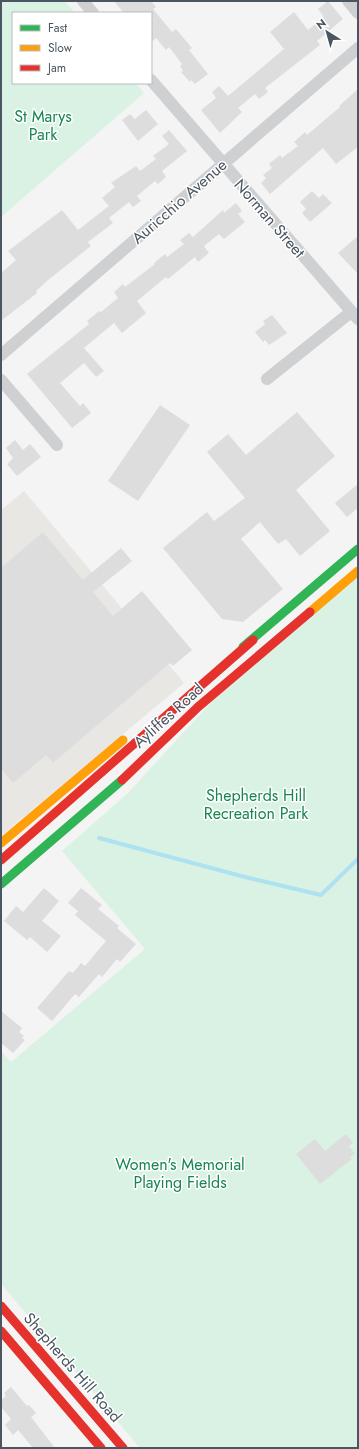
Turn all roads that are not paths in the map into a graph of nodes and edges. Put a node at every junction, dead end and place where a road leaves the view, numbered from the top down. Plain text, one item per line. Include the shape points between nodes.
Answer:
1 (83, 1) edge
2 (348, 1) edge
3 (92, 12) edge
4 (358, 13) edge
5 (358, 48) edge
6 (152, 81) edge
7 (224, 163) junction
8 (355, 315) edge
9 (1, 355) edge
10 (267, 378) dead end
11 (1, 380) edge
12 (57, 445) dead end
13 (358, 549) edge
14 (358, 571) edge
15 (253, 640) junction
16 (1, 843) edge
17 (1, 860) edge
18 (1, 884) edge
19 (2, 1308) edge
20 (1, 1331) edge
21 (101, 1448) edge
22 (123, 1448) edge

1 - 3 street
2 - 4 street
5 - 7 street, Auricchio Avenue
6 - 7 street, Norman Street
7 - 8 street, Norman Street
7 - 9 street, Auricchio Avenue
8 - 10 street
11 - 12 street
13 - 15 main road, Ayliffes Road
14 - 18 main road, Ayliffes Road via 204,702 156,745 116,786
15 - 16 main road, Ayliffes Road via 204,674
15 - 17 main road
19 - 22 main road, Shepherds Hill Road
20 - 21 main road, Shepherds Hill Road

